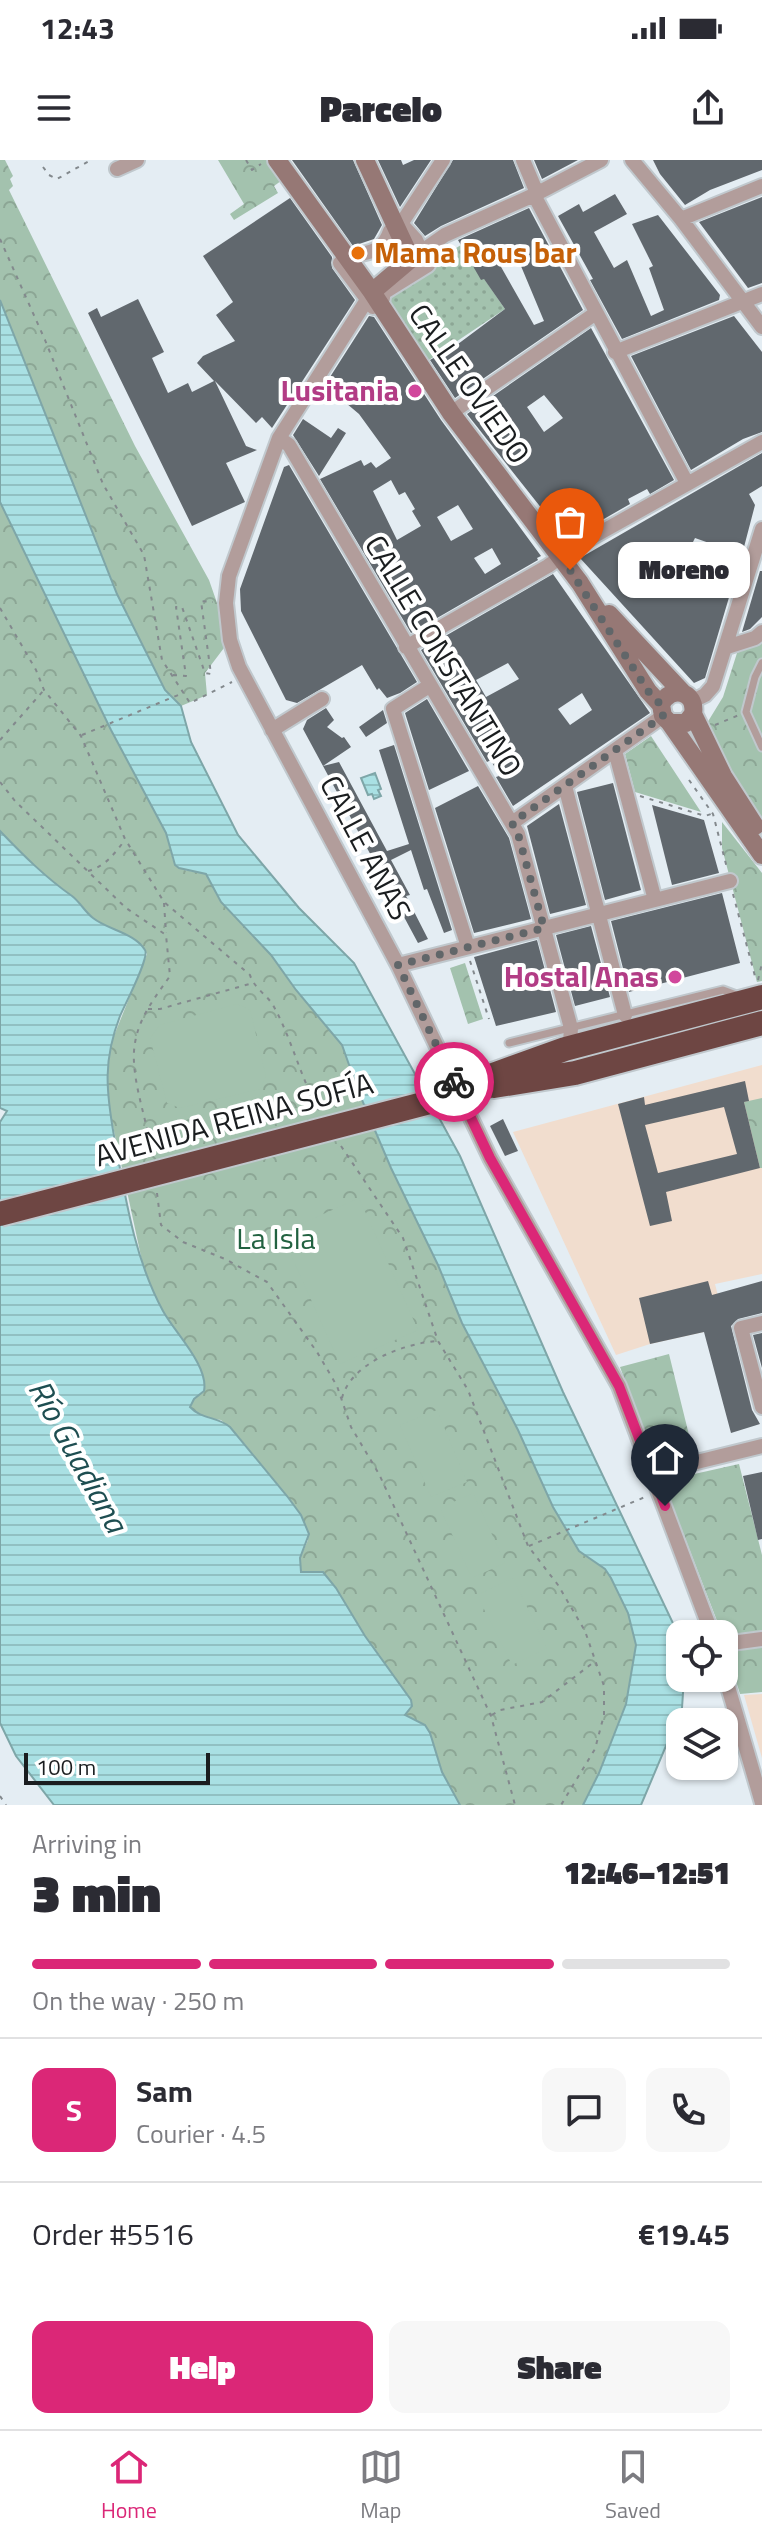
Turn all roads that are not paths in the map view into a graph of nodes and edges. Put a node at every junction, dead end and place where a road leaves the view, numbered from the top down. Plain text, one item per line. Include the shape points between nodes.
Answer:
1 (137, 160) edge
2 (277, 160) edge
3 (365, 160) edge
4 (443, 160) edge
5 (523, 160) edge
6 (601, 160) edge
7 (632, 160) edge
8 (117, 169) dead end
9 (762, 186) edge
10 (535, 194) junction
11 (681, 219) junction
12 (397, 230) junction
13 (416, 255) junction
14 (347, 257) junction
15 (762, 294) edge
16 (372, 298) junction
17 (743, 302) junction
18 (596, 313) junction
19 (762, 327) edge
20 (615, 352) junction
21 (451, 413) junction
22 (279, 438) junction
23 (762, 442) edge
24 (687, 483) junction
25 (762, 529) edge
26 (560, 557) junction
27 (580, 583) junction
28 (762, 632) edge
29 (406, 647) junction
30 (727, 647) junction
31 (762, 663) edge
32 (429, 686) junction
33 (322, 699) dead end
34 (689, 703) junction
35 (664, 715) junction
36 (272, 730) junction
37 (762, 747) edge
38 (615, 751) junction
39 (565, 786) junction
40 (512, 823) junction
41 (762, 834) edge
42 (762, 855) edge
43 (730, 881) road end
44 (655, 900) junction
45 (599, 914) junction
46 (544, 928) junction
47 (468, 952) junction
48 (398, 965) junction
49 (759, 1004) edge
50 (625, 1015) junction
51 (762, 1023) edge
52 (568, 1039) junction
53 (509, 1043) dead end
54 (483, 1084) junction
55 (0, 1200) edge
56 (0, 1214) edge
57 (762, 1323) edge
58 (762, 1407) edge
59 (762, 1446) edge
60 (652, 1473) junction
61 (707, 1620) edge
62 (762, 1639) edge
63 (738, 1642) edge
64 (730, 1692) edge
65 (762, 1803) edge

1 - 8 street
2 - 14 main road, CALLE OVIEDO
3 - 12 main road
4 - 12 street
5 - 10 street
6 - 10 street
7 - 11 street
9 - 11 street
10 - 13 street via 445,235
10 - 18 street
11 - 17 street
12 - 13 main road
12 - 14 street via 363,256
13 - 16 main road
14 - 16 main road, CALLE OVIEDO
15 - 17 street
16 - 21 main road, CALLE OVIEDO
16 - 22 street, CALLE ANAS
17 - 19 street
17 - 20 street
18 - 20 street
18 - 21 street
20 - 24 street
21 - 26 main road, CALLE OVIEDO
22 - 29 street, CALLE CONSTANTINO via 289,445
22 - 36 street, CALLE ANAS via 229,576 226,603 230,640
23 - 24 street
24 - 26 street
25 - 30 street
26 - 27 main road, CALLE OVIEDO
26 - 29 street
27 - 34 main road, CALLE OVIEDO
27 - 35 main road, CALLE OVIEDO
28 - 30 street
29 - 32 street, CALLE CONSTANTINO
30 - 34 street via 713,686
31 - 37 lane via 746,712
32 - 40 street, CALLE CONSTANTINO
32 - 47 street via 393,709
33 - 36 street
34 - 35 main road via 681,725
34 - 35 main road via 666,695
34 - 41 main road, CALLE OVIEDO via 723,776
35 - 38 street
35 - 42 main road, CALLE OVIEDO
36 - 48 street, CALLE ANAS
38 - 39 street
38 - 44 street
39 - 40 street
39 - 45 street
40 - 46 street, CALLE CONSTANTINO
43 - 44 street
44 - 45 street
45 - 46 street
45 - 50 street
46 - 47 street
46 - 52 street, CALLE CONSTANTINO
47 - 48 street
48 - 60 street, CALLE ANAS via 490,1158 619,1386
49 - 50 lane via 723,990
49 - 52 highway
49 - 54 highway, AVENIDA REINA SOFÍA
50 - 52 lane
51 - 54 highway via 575,1073
52 - 53 lane
52 - 54 highway
54 - 55 highway, AVENIDA REINA SOFÍA
54 - 56 highway, AVENIDA REINA SOFÍA, bridge
57 - 58 street via 741,1328
59 - 60 street
60 - 61 street, CALLE ANAS
62 - 63 street
64 - 65 street

